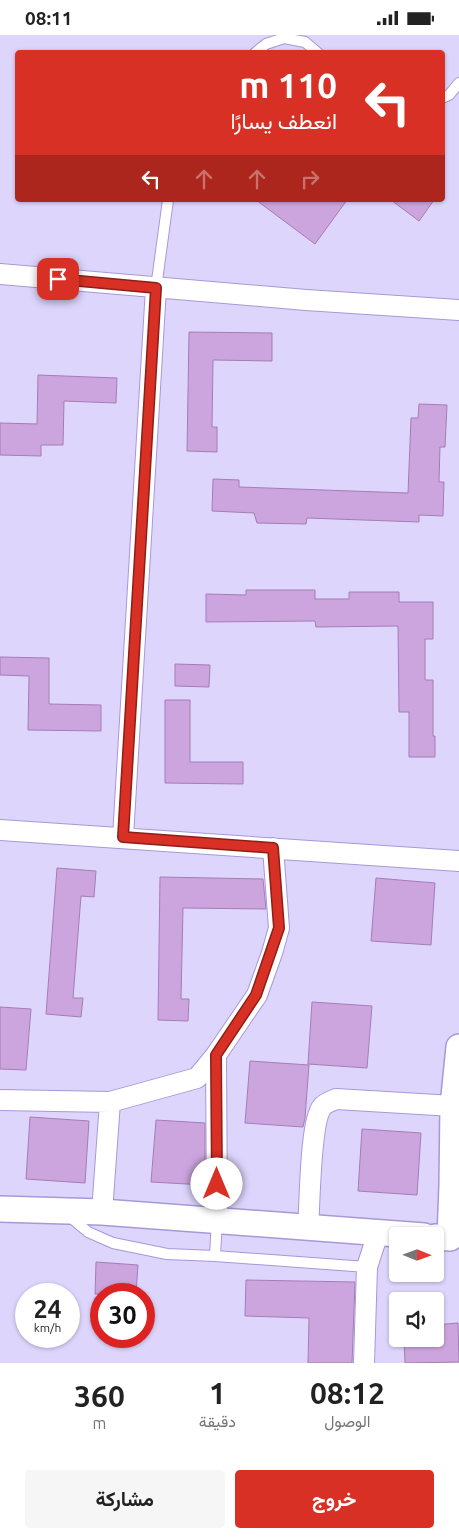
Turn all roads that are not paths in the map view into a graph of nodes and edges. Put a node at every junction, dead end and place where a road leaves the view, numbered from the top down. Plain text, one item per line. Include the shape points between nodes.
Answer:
1 (258, 50) edge
2 (315, 50) edge
3 (459, 83) edge
4 (445, 97) edge
5 (168, 202) edge
6 (0, 274) edge
7 (156, 288) junction
8 (459, 310) edge
9 (0, 830) edge
10 (123, 837) junction
11 (273, 848) junction
12 (459, 861) edge
13 (459, 1047) edge
14 (216, 1055) junction
15 (0, 1100) edge
16 (110, 1102) junction
17 (456, 1105) edge
18 (456, 1184) edge
19 (0, 1209) edge
20 (62, 1211) junction
21 (102, 1212) junction
22 (217, 1220) junction
23 (308, 1227) junction
24 (378, 1233) junction
25 (389, 1234) edge
26 (448, 1241) edge
27 (215, 1256) junction
28 (367, 1267) junction
29 (364, 1363) edge

1 - 2 lane via 266,43 284,38 305,41
3 - 4 lane
5 - 7 lane
6 - 7 street
7 - 8 street
7 - 10 street
9 - 10 street
10 - 11 street
11 - 12 street
11 - 14 street via 279,928 256,995
13 - 17 street
14 - 16 street via 197,1078
14 - 22 street
15 - 16 street
16 - 21 street
17 - 18 street
17 - 23 street via 336,1099 323,1106 317,1118 314,1141
18 - 26 street
19 - 20 street
20 - 21 street
20 - 27 lane via 88,1232 113,1243 167,1253
21 - 22 street
22 - 23 street
22 - 27 lane
23 - 24 street
24 - 25 street
24 - 28 street
27 - 28 lane
28 - 29 street

